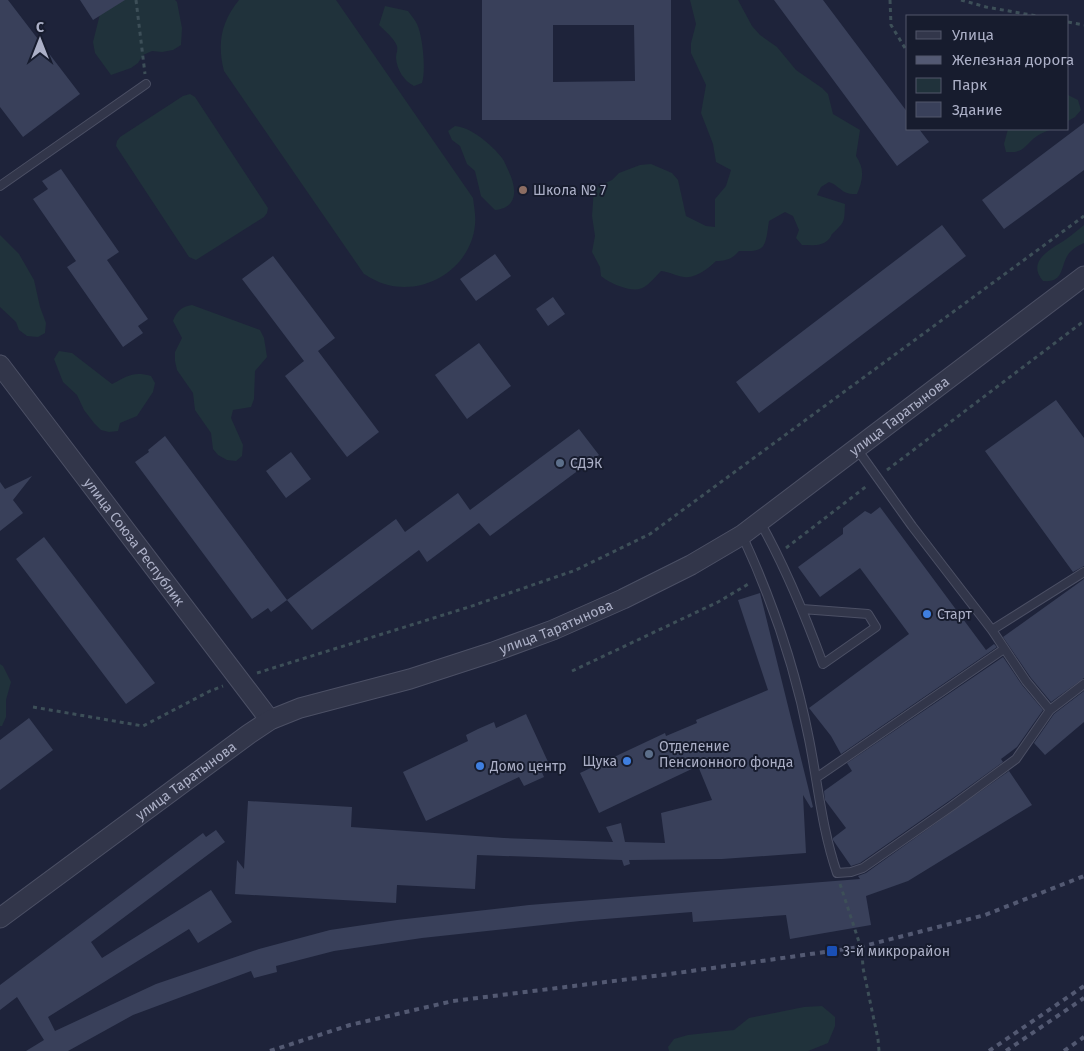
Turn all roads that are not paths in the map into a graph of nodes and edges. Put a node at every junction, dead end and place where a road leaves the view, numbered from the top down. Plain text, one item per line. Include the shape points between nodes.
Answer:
1 (146, 84) road end
2 (0, 186) edge
3 (1084, 276) edge
4 (0, 365) edge
5 (856, 448) junction
6 (759, 521) junction
7 (742, 534) junction
8 (1084, 572) edge
9 (802, 609) junction
10 (992, 630) junction
11 (1004, 649) junction
12 (1084, 684) edge
13 (1050, 710) junction
14 (270, 720) junction
15 (816, 778) junction
16 (0, 918) edge

1 - 2 lane
3 - 5 street, улица Таратынова
4 - 14 street, улица Союза Республик
5 - 6 street, улица Таратынова
5 - 10 lane
6 - 7 street, улица Таратынова
6 - 9 lane via 778,554
7 - 14 street, улица Таратынова via 623,600 553,630 448,667 300,708
7 - 15 lane via 785,642 799,692
8 - 10 lane
9 - 9 lane via 823,664 876,627 868,614
10 - 11 lane
11 - 13 lane
11 - 15 lane
12 - 13 lane
13 - 15 lane via 1016,759 863,868 851,872 837,873 830,855
14 - 16 street, улица Таратынова

